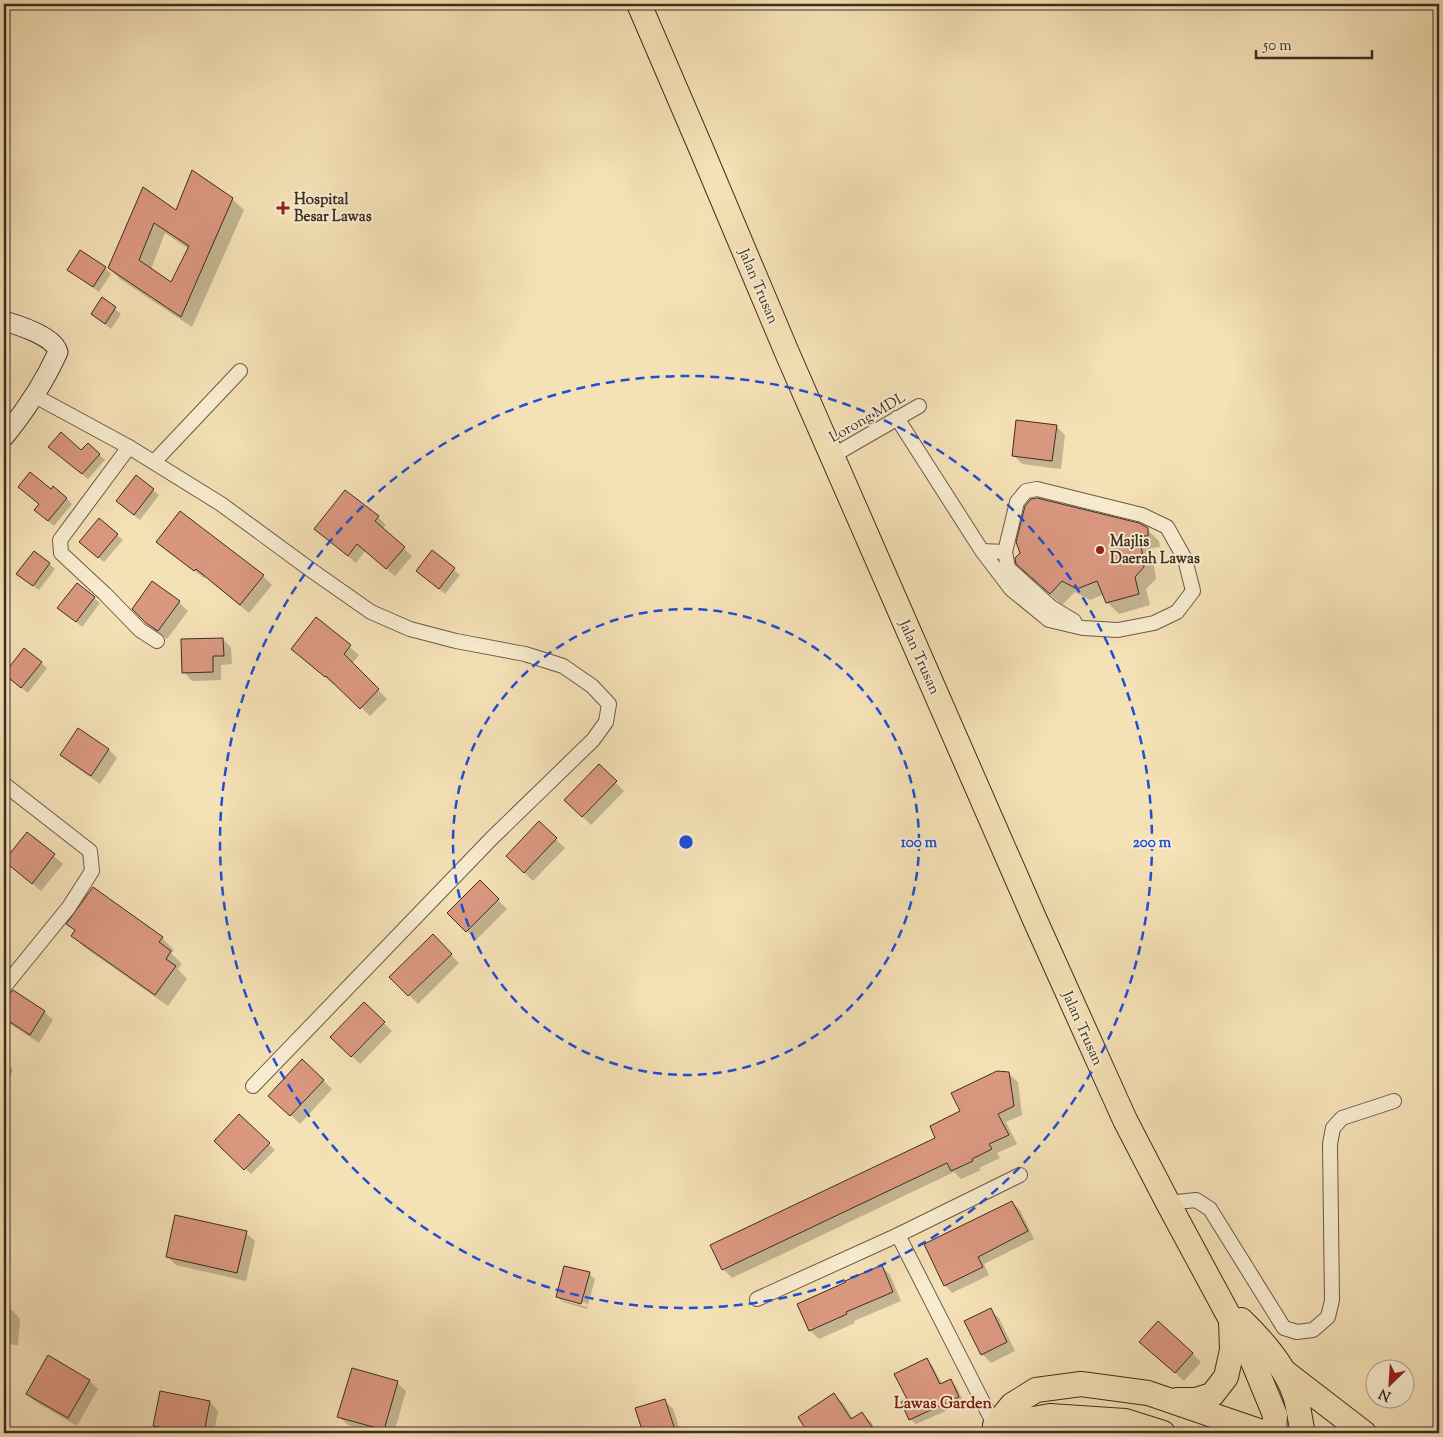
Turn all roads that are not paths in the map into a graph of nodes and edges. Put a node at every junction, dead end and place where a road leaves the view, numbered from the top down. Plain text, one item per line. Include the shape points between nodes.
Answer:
1 (639, 4) edge
2 (4, 321) edge
3 (240, 371) dead end
4 (35, 396) junction
5 (919, 406) dead end
6 (897, 418) junction
7 (4, 437) edge
8 (129, 447) junction
9 (832, 456) junction
10 (154, 462) junction
11 (982, 550) junction
12 (1004, 552) junction
13 (1083, 628) junction
14 (157, 642) dead end
15 (4, 784) edge
16 (4, 987) edge
17 (253, 1086) dead end
18 (1394, 1101) dead end
19 (1020, 1175) dead end
20 (1168, 1203) junction
21 (898, 1235) junction
22 (757, 1299) dead end
23 (1226, 1310) junction
24 (1284, 1372) junction
25 (1168, 1400) junction
26 (995, 1426) junction
27 (1163, 1433) edge
28 (1265, 1433) edge
29 (1274, 1433) edge
30 (1303, 1433) edge
31 (1364, 1433) edge

1 - 9 highway, Jalan Trusan
2 - 4 street via 20,325 56,347 58,352
3 - 10 street
4 - 7 street
4 - 8 street
5 - 6 street, Lorong MDL
6 - 9 street, Lorong MDL
6 - 11 street
8 - 10 street
8 - 14 street via 60,540 61,553 140,630
9 - 20 highway, Jalan Trusan via 1112,1093
10 - 17 street via 221,504 371,612 410,629 525,654 563,666 592,686 609,704 606,722 593,740 492,838
11 - 12 street
11 - 13 street via 1011,589 1049,620
12 - 13 street via 1008,568 1051,607
12 - 13 street via 1017,502 1026,492 1037,490 1142,515 1168,527 1186,560 1193,591 1177,612 1154,623 1118,630
15 - 16 street via 90,851 92,871 64,914
18 - 20 street via 1342,1118 1333,1128 1330,1144 1332,1300 1328,1317 1313,1330 1297,1332 1284,1328 1210,1210 1196,1200
19 - 21 street
20 - 23 highway, Jalan Trusan
21 - 22 street
21 - 26 street
23 - 24 highway, Jalan Trusan via 1259,1337
23 - 25 highway via 1232,1350 1226,1377 1212,1395 1196,1400
23 - 29 highway, Jalan Trusan via 1252,1357 1271,1402 1275,1415
24 - 30 highway, Jalan Trusan via 1295,1396
24 - 31 highway
25 - 26 highway via 1148,1393 1081,1384 1036,1390 1012,1405
25 - 28 highway
26 - 27 highway via 1050,1416 1125,1421

